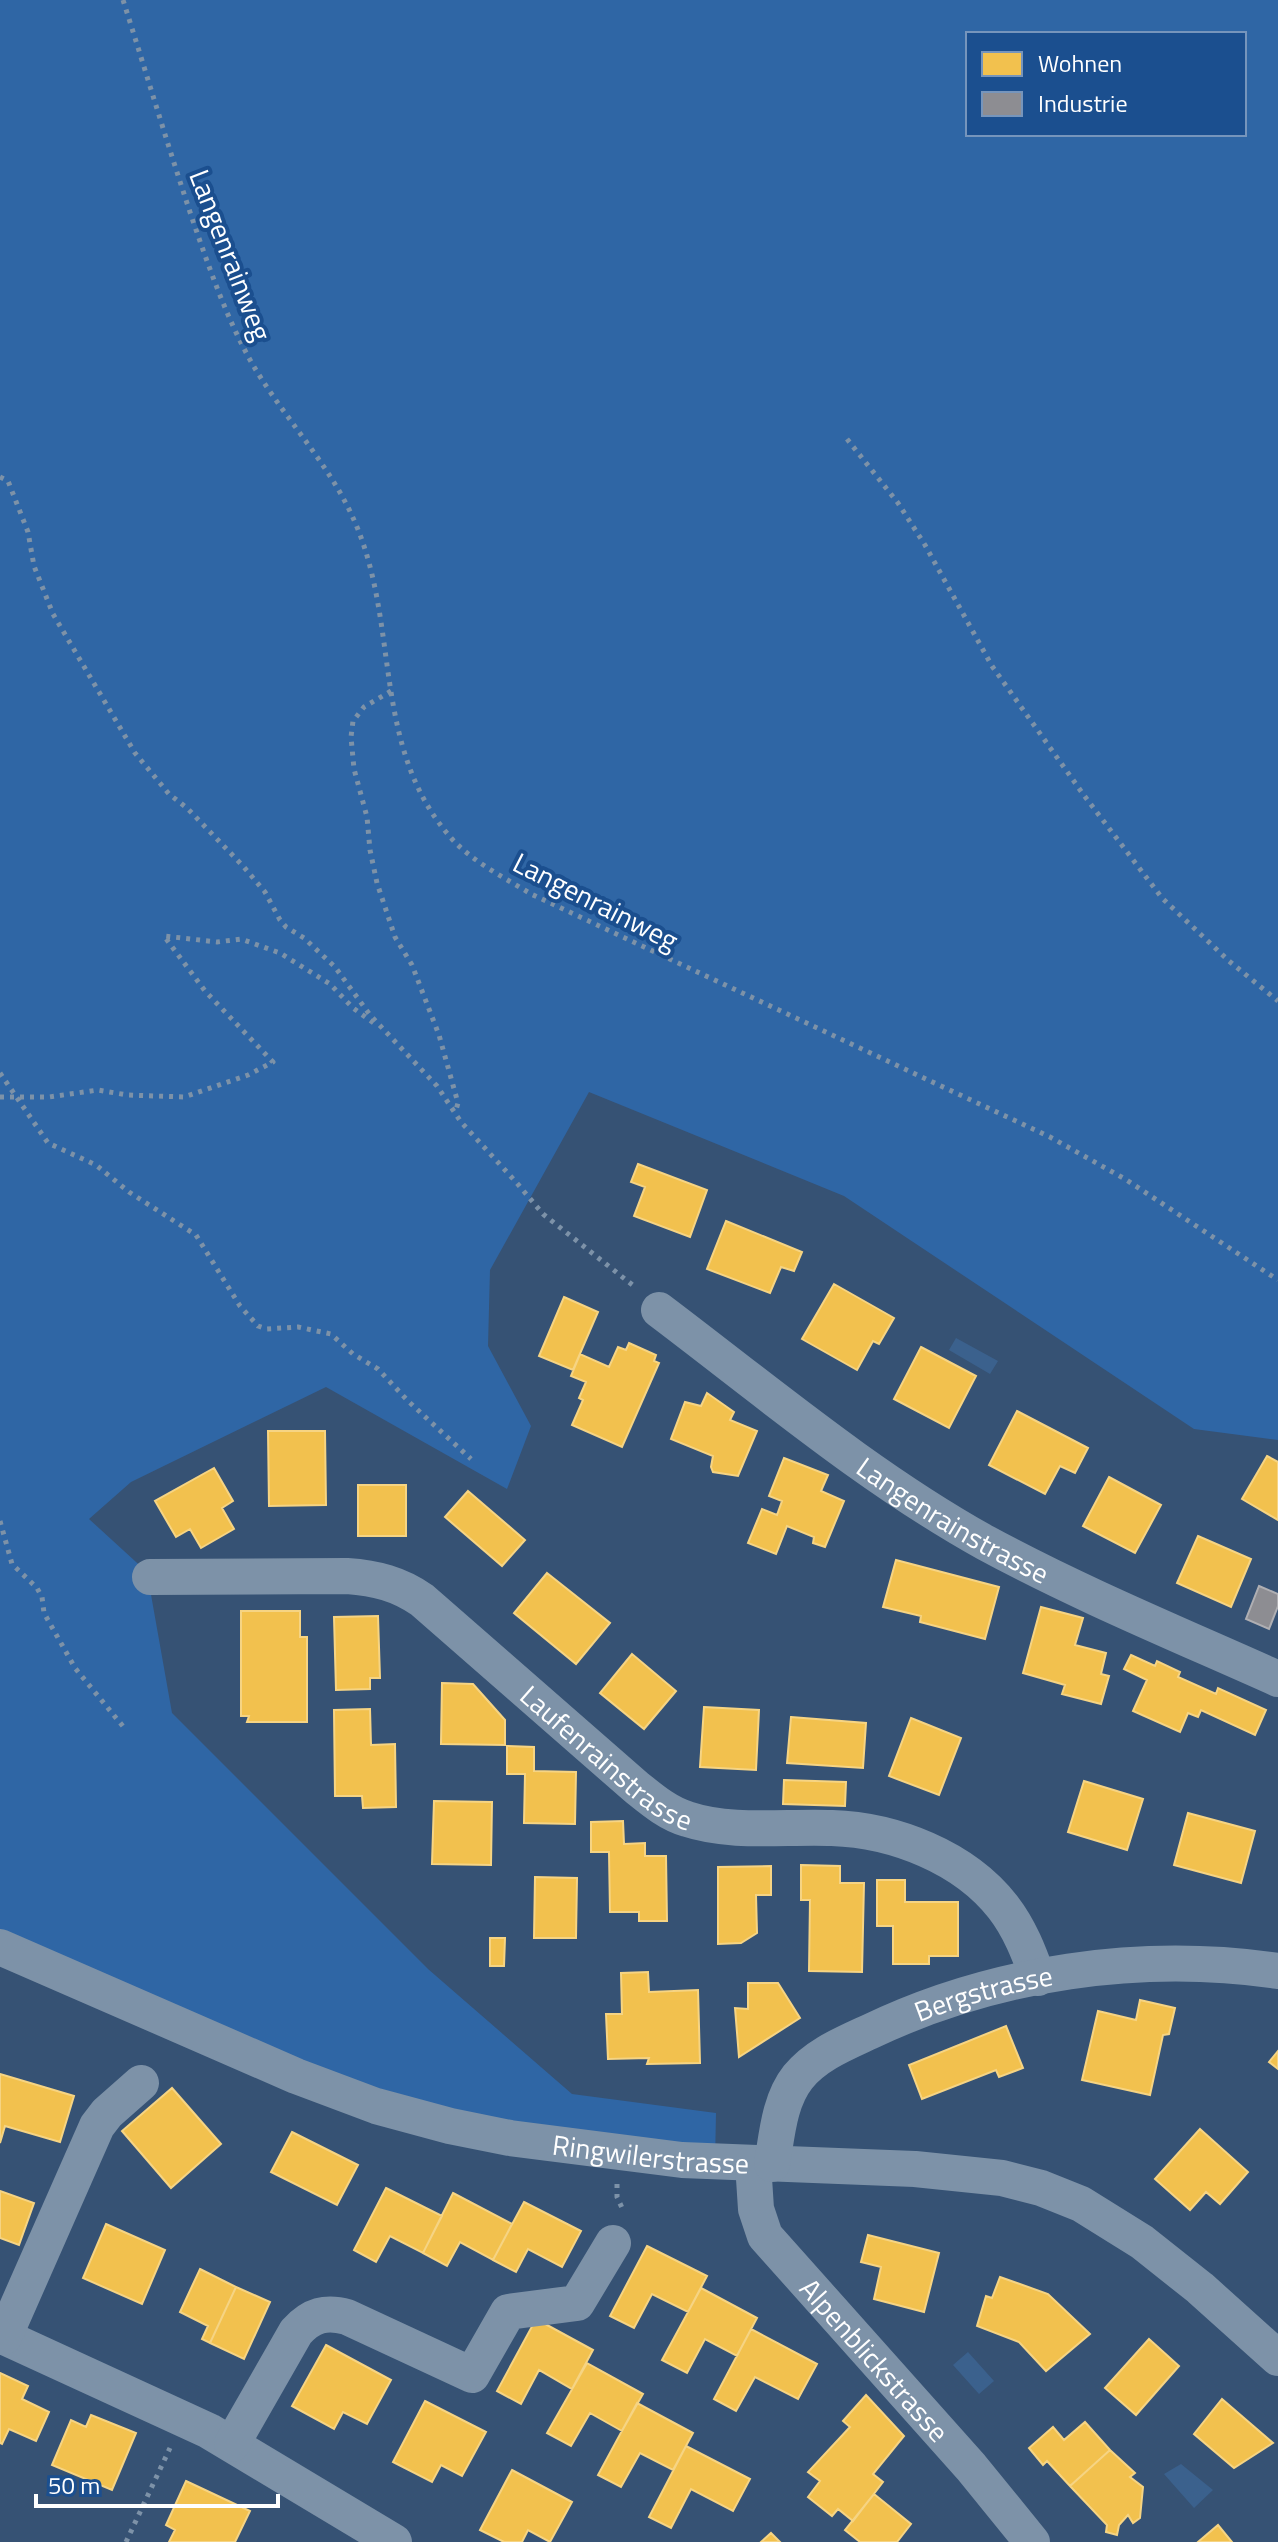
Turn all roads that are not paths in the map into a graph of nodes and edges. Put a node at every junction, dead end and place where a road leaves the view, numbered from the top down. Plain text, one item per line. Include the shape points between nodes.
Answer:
1 (659, 1310) road end
2 (150, 1577) dead end
3 (1278, 1679) edge
4 (0, 1947) edge
5 (1278, 1971) edge
6 (1038, 1978) junction
7 (141, 2083) dead end
8 (762, 2164) junction
9 (613, 2243) dead end
10 (2, 2336) edge
11 (1278, 2358) edge
12 (232, 2444) junction
13 (394, 2542) edge
14 (1032, 2542) edge

1 - 3 street, Langenrainstrasse via 899,1490 965,1531
2 - 6 street, Laufenrainstrasse via 347,1576 397,1585 422,1600 673,1814 732,1827 876,1833 949,1862 1003,1906
4 - 8 street, Ringwilerstrasse via 296,2076 412,2117 510,2138 690,2161
5 - 6 street, Bergstrasse via 1173,1963
6 - 8 street, Bergstrasse via 939,2003 821,2056 803,2071 787,2096
7 - 10 street via 97,2126
8 - 11 street, Ringwilerstrasse via 979,2175 1051,2191 1142,2242
8 - 14 street, Alpenblickstrasse via 757,2217 769,2242
9 - 12 street via 577,2303 508,2312 472,2375 347,2317 326,2313 312,2318 296,2332
10 - 12 street
12 - 13 street

